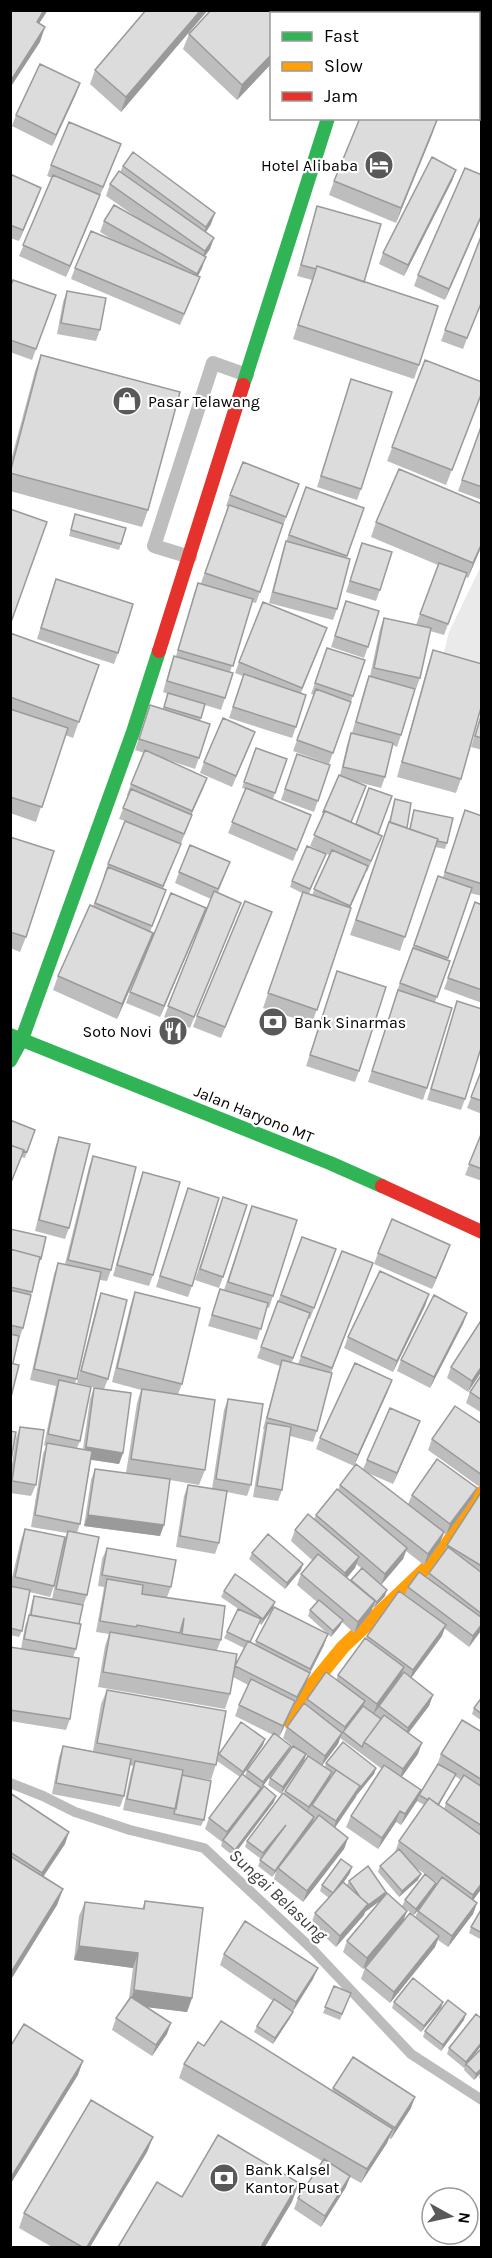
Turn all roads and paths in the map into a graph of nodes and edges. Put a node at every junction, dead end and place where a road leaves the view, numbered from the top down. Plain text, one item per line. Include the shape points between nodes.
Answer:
1 (327, 120) edge
2 (248, 375) junction
3 (190, 557) junction
4 (16, 1037) edge
5 (10, 1062) edge
6 (482, 1232) edge
7 (482, 1492) edge
8 (291, 1723) edge

1 - 2 street
2 - 3 street
2 - 3 lane via 213,363 154,546
3 - 4 street via 133,732
4 - 5 street
4 - 6 street, Jalan Haryono MT via 330,1163
7 - 8 street via 439,1556 344,1647 312,1685

